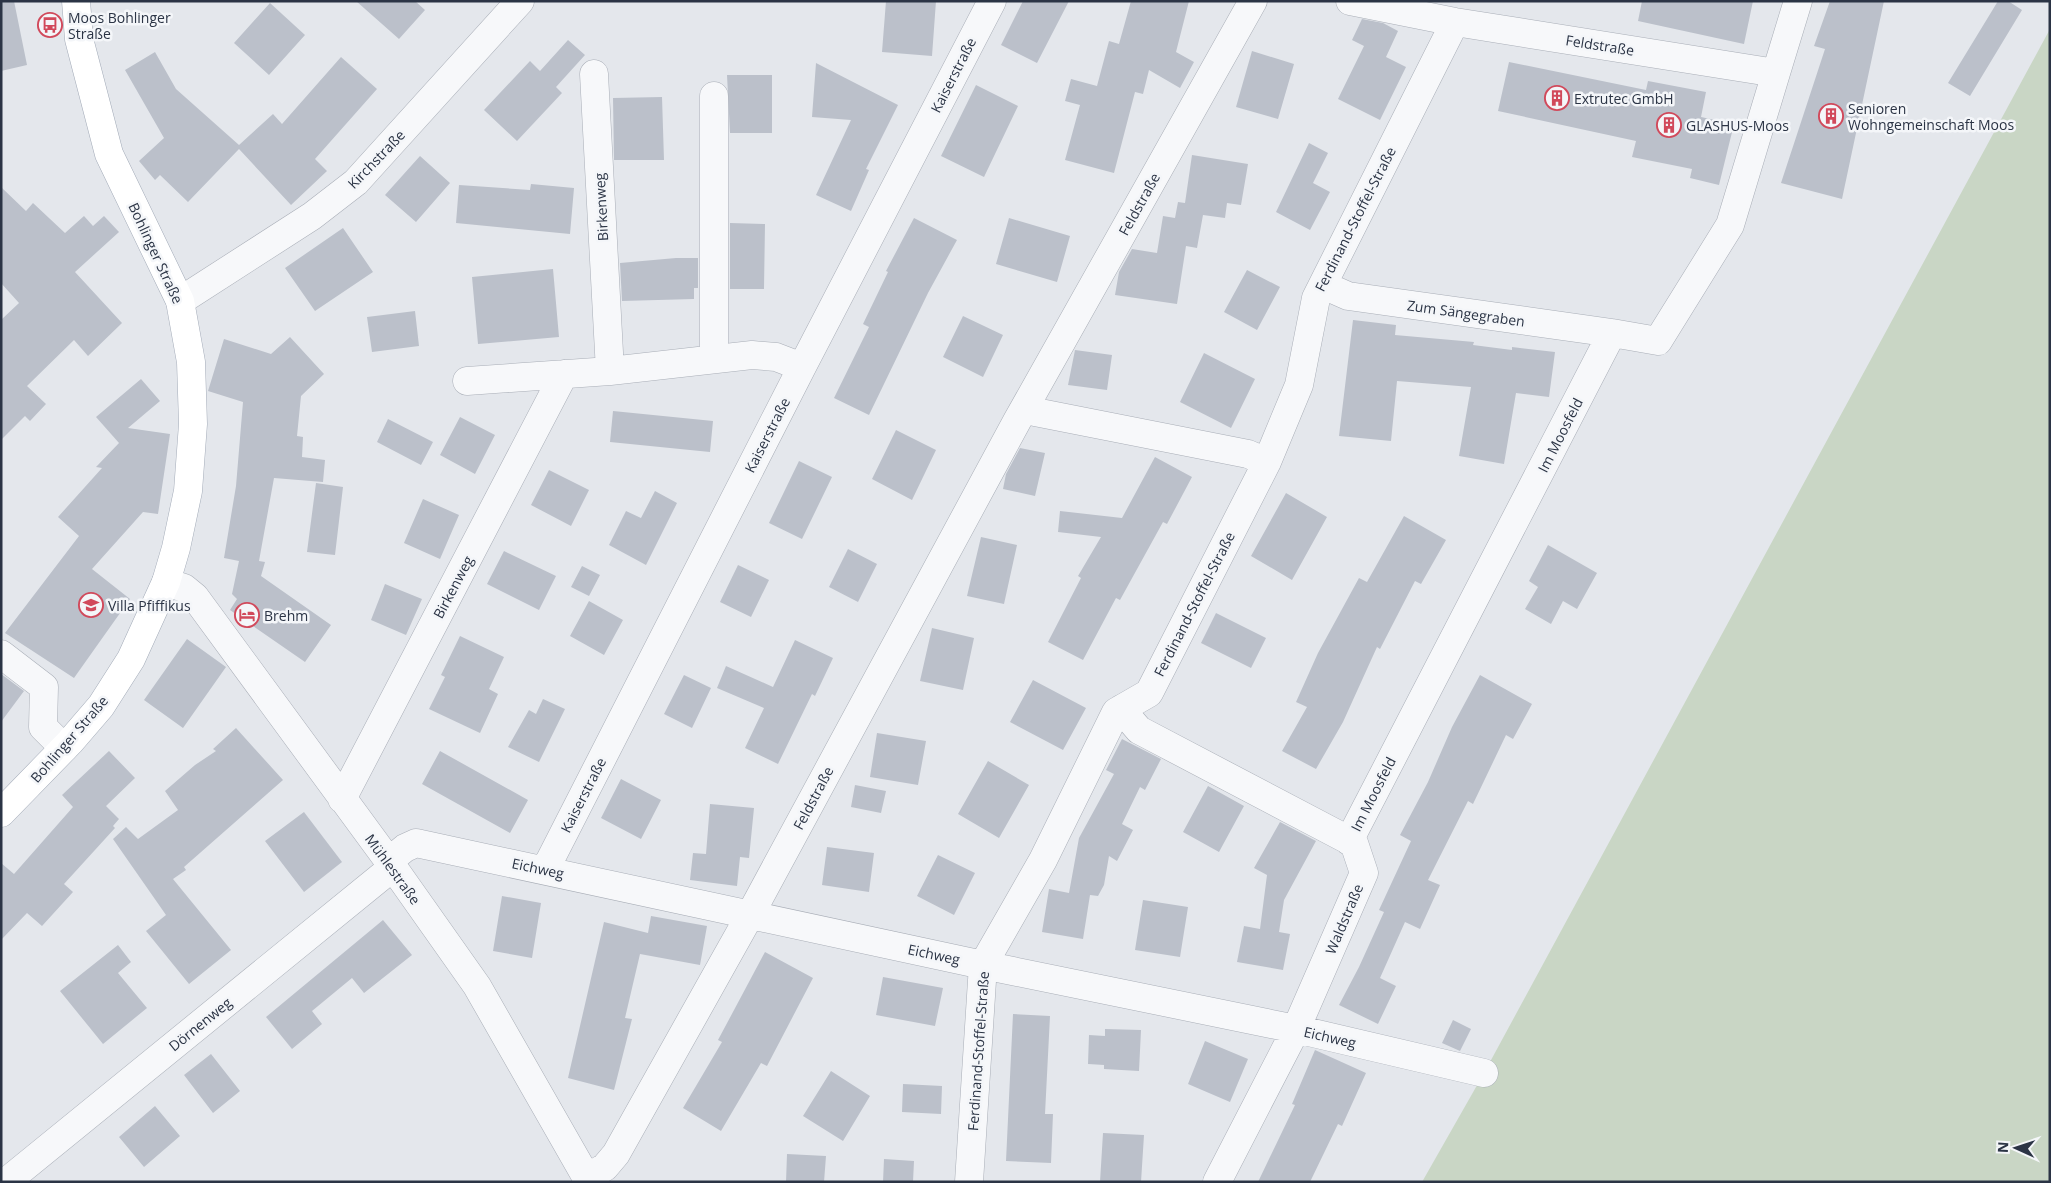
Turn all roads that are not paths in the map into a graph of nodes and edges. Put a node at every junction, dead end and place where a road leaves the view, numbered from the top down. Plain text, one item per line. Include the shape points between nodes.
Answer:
1 (76, 1) edge
2 (520, 1) edge
3 (992, 1) edge
4 (1253, 1) edge
5 (1350, 1) edge
6 (1798, 1) edge
7 (1455, 22) junction
8 (1776, 73) junction
9 (594, 74) dead end
10 (714, 96) dead end
11 (1323, 285) junction
12 (180, 301) junction
13 (1612, 333) junction
14 (714, 358) junction
15 (802, 367) junction
16 (610, 371) junction
17 (564, 374) junction
18 (467, 381) dead end
19 (1025, 407) junction
20 (1267, 462) junction
21 (166, 582) junction
22 (1, 654) edge
23 (1120, 709) junction
24 (64, 748) junction
25 (342, 799) junction
26 (1, 814) edge
27 (1349, 840) junction
28 (391, 864) junction
29 (545, 870) junction
30 (750, 915) junction
31 (983, 965) junction
32 (1296, 1029) junction
33 (1484, 1073) dead end
34 (588, 1180) edge
35 (6, 1182) edge
36 (969, 1182) edge
37 (1217, 1182) edge

1 - 12 main road, Bohlinger Straße via 79,39 108,154
2 - 12 street, Kirchstraße via 356,182 312,216
3 - 15 street, Kaiserstraße
4 - 19 street, Feldstraße
5 - 7 street, Feldstraße
6 - 8 street
7 - 8 street, Feldstraße
7 - 11 street, Ferdinand-Stoffel-Straße
8 - 13 street via 1730,225 1658,341
9 - 16 street, Birkenweg
10 - 14 street
11 - 13 street, Zum Sängegraben via 1348,296
11 - 20 street, Ferdinand-Stoffel-Straße via 1316,298 1300,385
12 - 21 main road, Bohlinger Straße via 191,362 193,424 183,520
13 - 27 street, Im Moosfeld
14 - 15 street via 768,356
14 - 16 street
15 - 29 street, Kaiserstraße
16 - 17 street
17 - 18 street
17 - 25 street, Birkenweg
19 - 20 street via 1035,412 1248,454
19 - 30 street, Feldstraße
20 - 23 street, Ferdinand-Stoffel-Straße via 1149,693
21 - 24 main road, Bohlinger Straße via 131,659 101,706
21 - 25 street, Mühlestraße via 184,588 195,597
22 - 24 street via 44,688 43,727
23 - 27 street via 1139,730
23 - 31 street, Ferdinand-Stoffel-Straße via 1043,860
24 - 26 main road, Bohlinger Straße
25 - 28 street, Mühlestraße
27 - 32 street, Waldstraße via 1354,843 1364,873
28 - 29 street, Eichweg via 405,848 416,843
28 - 34 street, Mühlestraße via 476,986
28 - 35 street, Dörnenweg
29 - 30 street, Eichweg
30 - 31 street, Eichweg
30 - 34 street, Feldstraße via 616,1154
31 - 32 street, Eichweg
31 - 36 street, Ferdinand-Stoffel-Straße
32 - 33 street, Eichweg
32 - 37 street, Waldstraße

